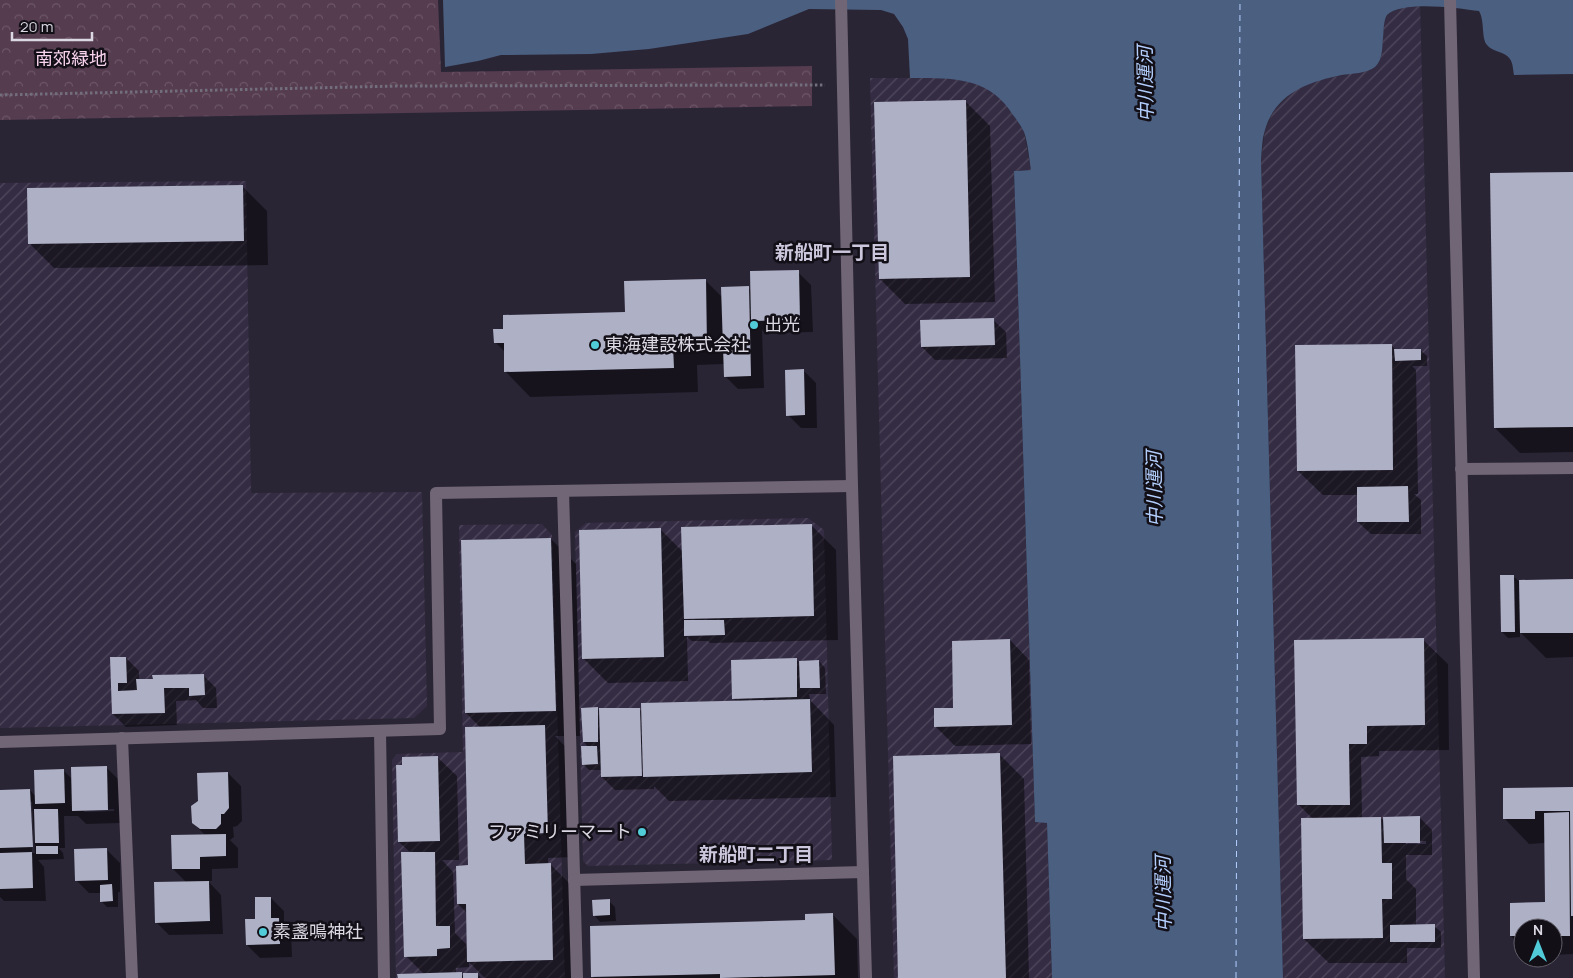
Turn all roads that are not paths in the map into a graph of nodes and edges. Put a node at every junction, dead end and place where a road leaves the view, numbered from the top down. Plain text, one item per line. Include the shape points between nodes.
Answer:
1 (841, 0) edge
2 (1450, 0) edge
3 (1573, 468) edge
4 (1461, 469) junction
5 (852, 486) junction
6 (563, 491) junction
7 (380, 731) junction
8 (122, 738) junction
9 (0, 742) edge
10 (863, 872) junction
11 (574, 880) junction
12 (132, 978) edge
13 (384, 978) edge
14 (577, 978) edge
15 (866, 978) edge
16 (1474, 978) edge

1 - 5 street
2 - 4 street
3 - 4 street
4 - 16 street
5 - 6 street
5 - 10 street
6 - 7 street via 436,494 440,729
6 - 11 street
7 - 8 street
7 - 13 street
8 - 9 street
8 - 12 street
10 - 11 street
10 - 15 street
11 - 14 street

